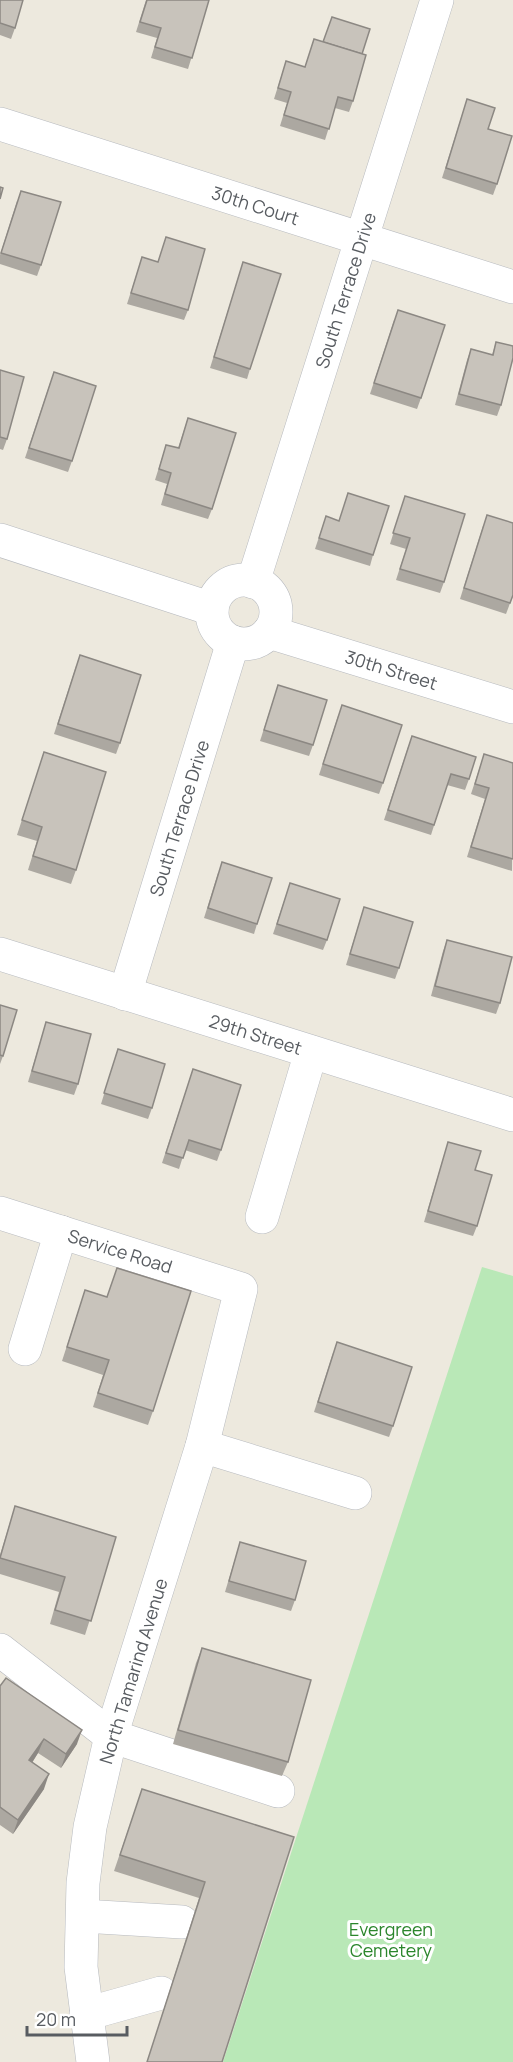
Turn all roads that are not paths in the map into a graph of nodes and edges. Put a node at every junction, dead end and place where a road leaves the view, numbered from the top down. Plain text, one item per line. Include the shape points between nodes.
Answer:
1 (437, 0) edge
2 (0, 124) edge
3 (361, 239) junction
4 (513, 287) edge
5 (0, 540) edge
6 (254, 582) junction
7 (212, 609) junction
8 (269, 632) junction
9 (233, 642) junction
10 (513, 707) edge
11 (0, 954) edge
12 (125, 994) junction
13 (311, 1052) junction
14 (513, 1115) edge
15 (0, 1213) edge
16 (262, 1217) dead end
17 (61, 1232) junction
18 (241, 1288) joint
19 (25, 1349) dead end
20 (202, 1446) junction
21 (355, 1493) dead end
22 (0, 1650) edge
23 (111, 1736) junction
24 (278, 1791) dead end
25 (83, 1916) junction
26 (182, 1922) dead end
27 (161, 1993) dead end
28 (86, 2014) junction
29 (93, 2062) edge

1 - 3 street, South Terrace Drive
2 - 3 street, 30th Court
3 - 4 street, 30th Court
3 - 6 street, South Terrace Drive
5 - 7 street
6 - 7 street via 244,580 226,585 219,591
6 - 8 street via 270,593 274,603 276,613
7 - 9 street via 217,629
8 - 9 street via 253,643
8 - 10 street, 30th Street
9 - 12 street, South Terrace Drive
11 - 12 street, 29th Street
12 - 13 street, 29th Street
13 - 14 street, 29th Street
13 - 16 street
15 - 17 street, Service Road
17 - 18 street, Service Road
17 - 19 street
18 - 20 street, North Tamarind Avenue
20 - 21 street
20 - 23 street, North Tamarind Avenue
22 - 23 street
23 - 24 street
23 - 25 street, North Tamarind Avenue via 90,1827
25 - 26 street
25 - 28 street, North Tamarind Avenue via 81,1968
27 - 28 street
28 - 29 street, North Tamarind Avenue

